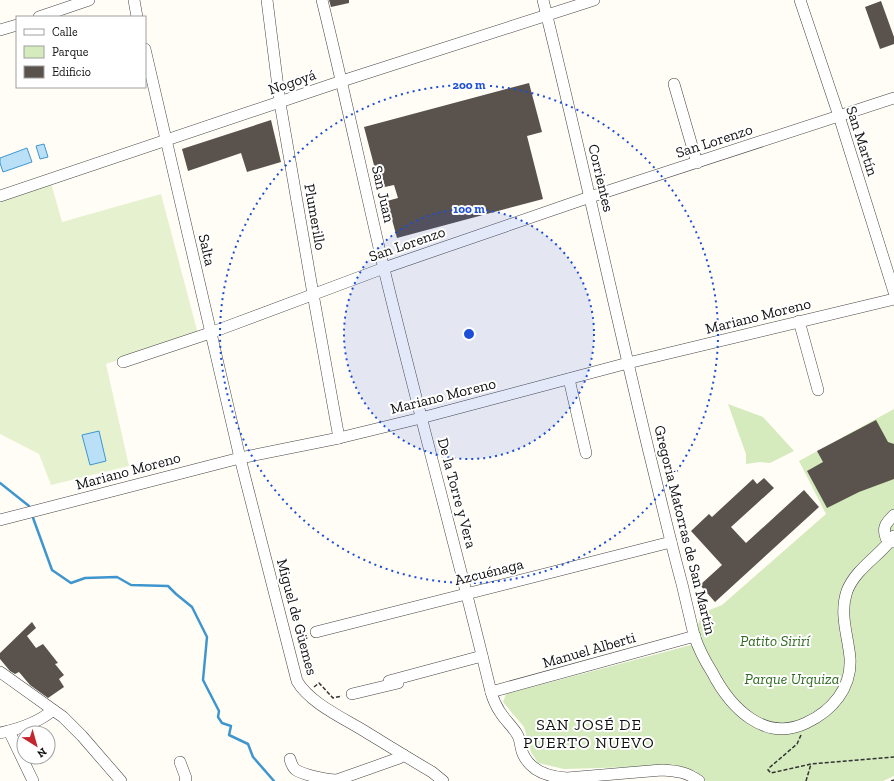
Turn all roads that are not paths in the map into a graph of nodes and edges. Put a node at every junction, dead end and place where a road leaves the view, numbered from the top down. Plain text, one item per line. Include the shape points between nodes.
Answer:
1 (89, 0) edge
2 (134, 0) edge
3 (267, 0) edge
4 (322, 0) edge
5 (543, 0) edge
6 (594, 0) edge
7 (800, 0) edge
8 (42, 16) edge
9 (138, 16) edge
10 (547, 16) junction
11 (16, 25) edge
12 (0, 30) edge
13 (146, 54) edge
14 (342, 81) junction
15 (674, 84) dead end
16 (894, 98) edge
17 (280, 103) junction
18 (839, 116) junction
19 (166, 140) junction
20 (697, 163) junction
21 (0, 196) edge
22 (590, 197) junction
23 (384, 268) junction
24 (894, 292) edge
25 (313, 294) junction
26 (894, 299) edge
27 (799, 321) junction
28 (210, 333) junction
29 (123, 362) dead end
30 (628, 363) junction
31 (568, 379) junction
32 (818, 390) dead end
33 (421, 418) junction
34 (339, 438) junction
35 (586, 454) dead end
36 (240, 458) junction
37 (894, 515) edge
38 (0, 520) edge
39 (893, 539) edge
40 (671, 542) junction
41 (468, 593) junction
42 (316, 632) road end
43 (694, 636) junction
44 (482, 656) junction
45 (0, 672) edge
46 (418, 673) junction
47 (389, 681) dead end
48 (491, 692) junction
49 (352, 694) road end
50 (53, 710) junction
51 (5, 732) edge
52 (404, 755) junction
53 (290, 759) dead end
54 (180, 762) dead end
55 (33, 781) edge
56 (121, 781) edge
57 (185, 781) edge
58 (443, 781) edge
59 (699, 781) edge

1 - 8 street
2 - 9 street
3 - 17 street, Plumerillo
4 - 14 street, San Juan
5 - 10 street, Corrientes
6 - 10 street, Nogoyá
7 - 18 street, San Martín
10 - 14 street, Nogoyá
10 - 22 street, Corrientes
11 - 12 street
13 - 19 street, Salta
14 - 17 street, Nogoyá
14 - 23 street, San Juan
15 - 20 street
16 - 18 street, San Lorenzo
17 - 19 street, Nogoyá
17 - 25 street, Plumerillo
18 - 20 street, San Lorenzo
18 - 24 street, San Martín
19 - 21 street, Nogoyá
19 - 28 street, Salta
20 - 22 street, San Lorenzo
22 - 23 street, San Lorenzo
22 - 30 street, Corrientes
23 - 25 street, San Lorenzo
23 - 33 street, San Juan
25 - 28 street, San Lorenzo
25 - 34 street, Plumerillo
26 - 27 street, Mariano Moreno
27 - 30 street, Mariano Moreno
27 - 32 street
28 - 29 street, San Lorenzo
28 - 36 street, Salta
30 - 31 street, Mariano Moreno
30 - 40 street, Gregoria Matorras de San Martín
31 - 33 street, Mariano Moreno
31 - 35 street
33 - 34 street, Mariano Moreno
33 - 41 street, De la Torre y Vera
34 - 36 street, Mariano Moreno
36 - 38 street, Mariano Moreno
36 - 52 street, Miguel de Güemes via 297,681 307,694 325,707
37 - 39 street via 884,531 886,538
39 - 43 street, Gregoria Matorras de San Martín via 857,575 848,588 843,617 850,666 844,689 826,712 804,724 789,729 778,729 754,721 732,702 712,674
40 - 41 street, Azcuénaga
40 - 43 street, Gregoria Matorras de San Martín
41 - 42 street, Azcuénaga
41 - 44 street, De la Torre y Vera
43 - 48 street, Manuel Alberti
44 - 46 street
44 - 48 street, De la Torre y Vera
45 - 50 street
46 - 47 street
46 - 49 street via 403,682
48 - 59 street, De la Torre y Vera via 500,712 518,736 523,755 542,774 567,778 674,770
50 - 51 street via 34,723
50 - 56 street via 82,736
51 - 55 street
52 - 53 street via 336,780 300,772 291,764
52 - 58 street, Miguel de Güemes
54 - 57 street

